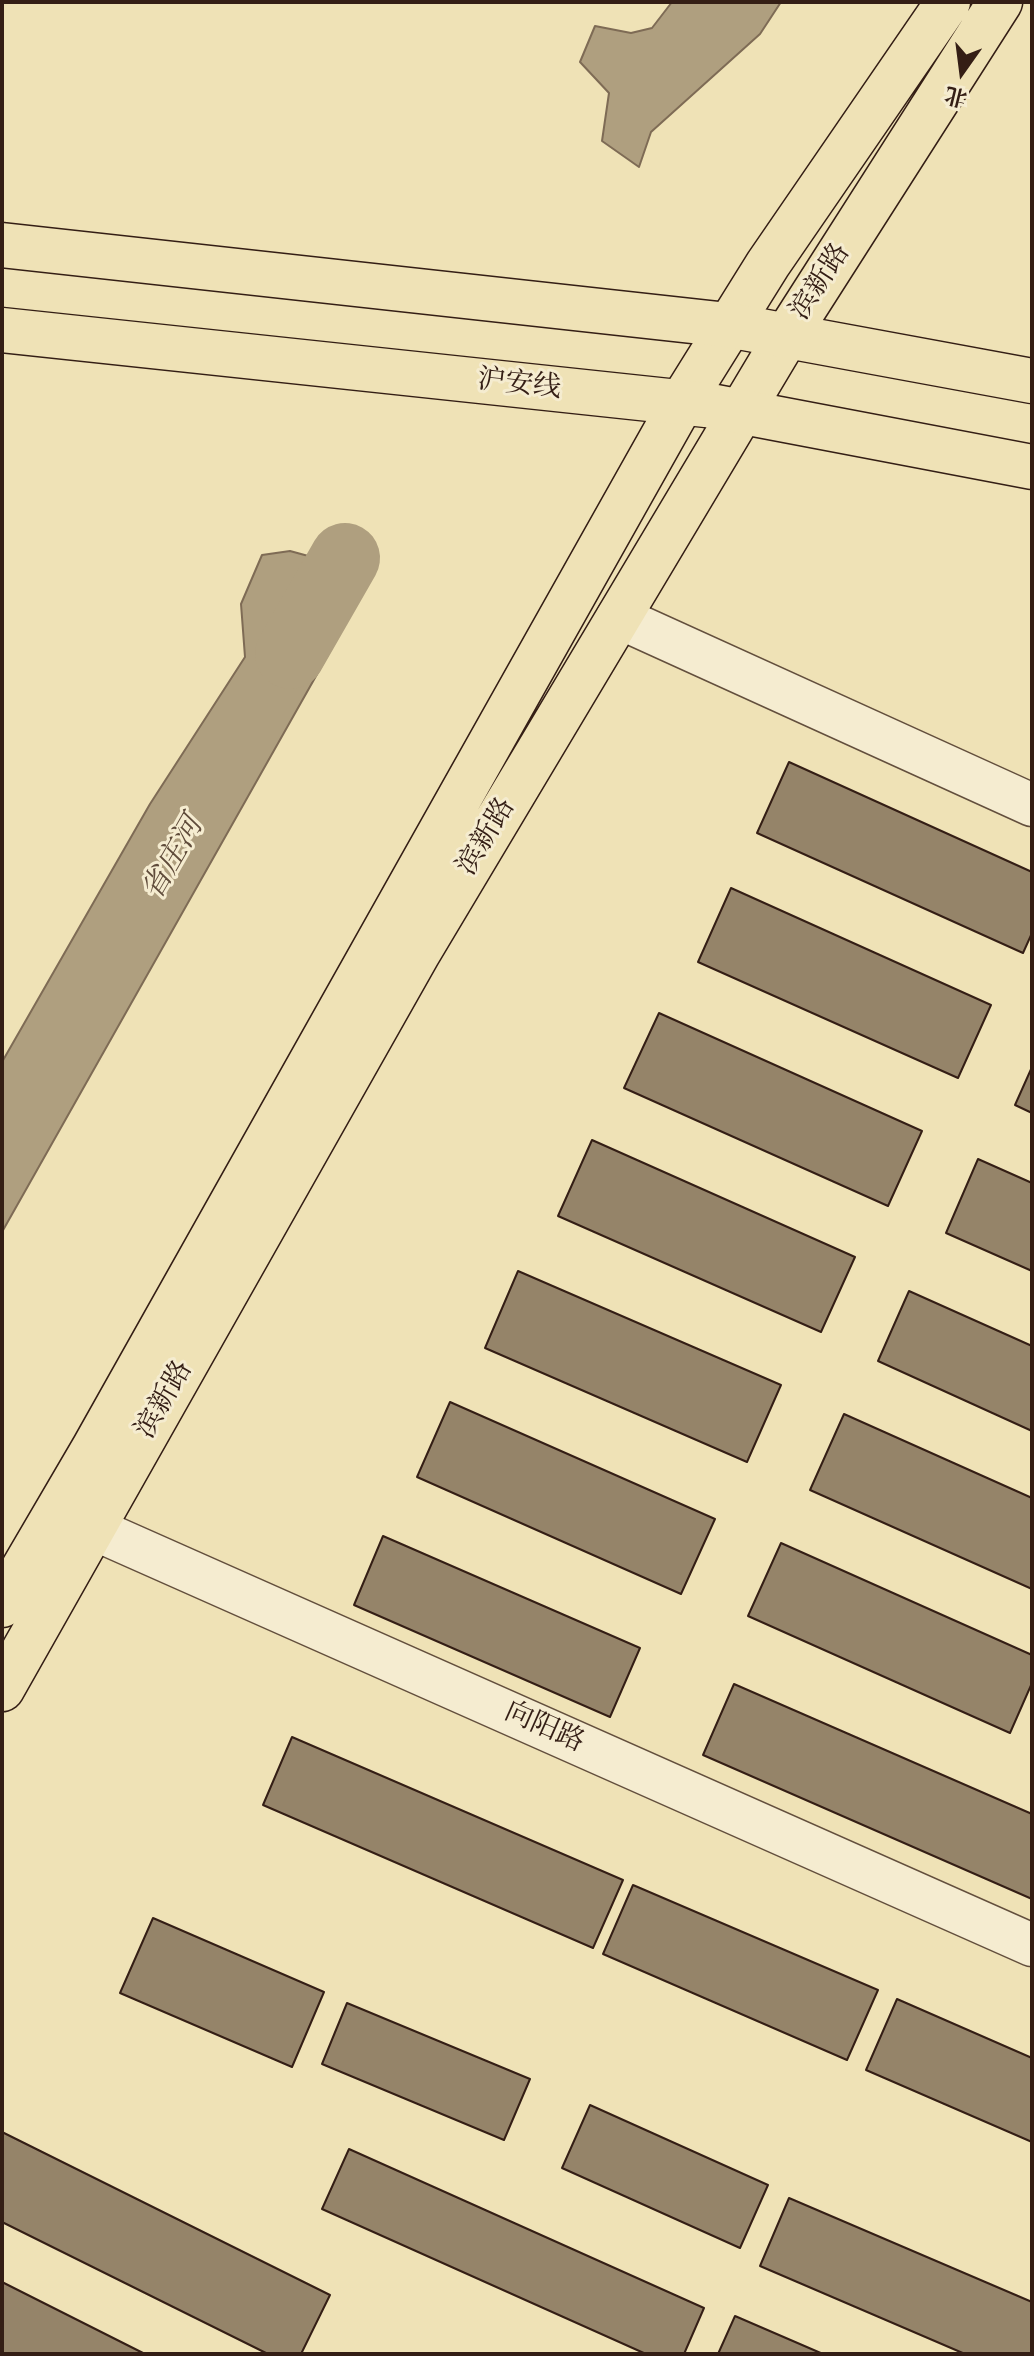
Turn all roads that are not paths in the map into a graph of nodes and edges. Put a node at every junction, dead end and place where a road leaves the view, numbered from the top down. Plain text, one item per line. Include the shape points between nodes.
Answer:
1 (948, 2) edge
2 (1000, 2) edge
3 (2, 245) edge
4 (728, 325) junction
5 (2, 330) edge
6 (786, 337) junction
7 (1032, 381) edge
8 (682, 402) junction
9 (741, 411) junction
10 (1032, 467) edge
11 (618, 617) junction
12 (1032, 805) edge
13 (77, 1516) junction
14 (2, 1605) edge
15 (2, 1689) edge
16 (1032, 1945) edge

1 - 4 main road, 滨新路
2 - 6 main road, 滨新路
3 - 4 main road
4 - 6 main road
4 - 8 main road, 滨新路
5 - 8 main road, 沪安线
6 - 7 main road
6 - 9 main road, 滨新路
8 - 9 main road, 沪安线
8 - 13 main road, 滨新路
9 - 10 main road, 沪安线
9 - 11 main road, 滨新路
11 - 12 street
11 - 13 main road, 滨新路
13 - 14 main road, 滨新路
13 - 15 main road, 滨新路
13 - 16 street, 向阳路

